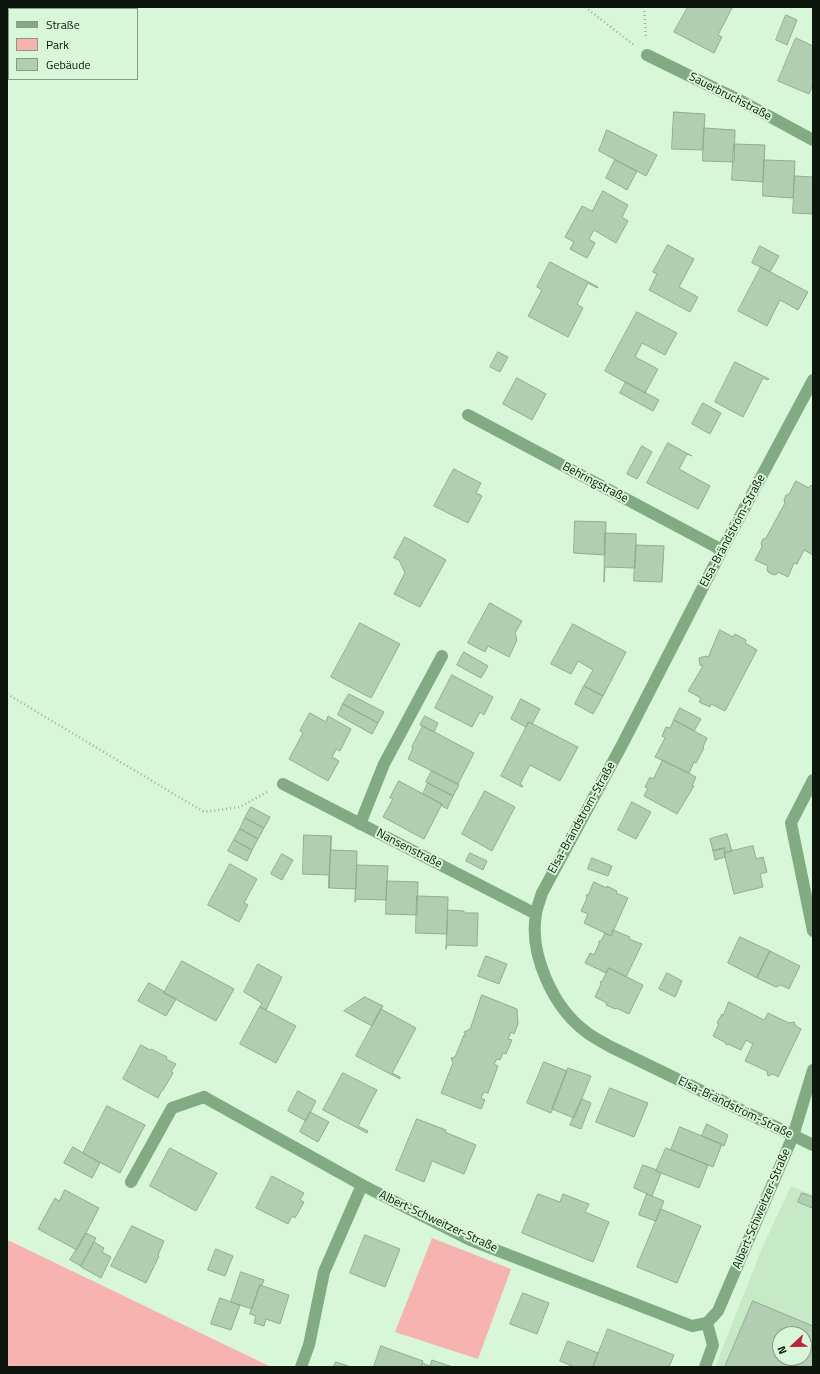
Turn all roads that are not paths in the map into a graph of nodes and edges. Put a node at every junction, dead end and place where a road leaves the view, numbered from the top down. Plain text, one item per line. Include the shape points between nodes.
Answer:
1 (647, 55) road end
2 (813, 140) edge
3 (813, 380) edge
4 (468, 415) dead end
5 (722, 550) junction
6 (442, 656) dead end
7 (813, 780) edge
8 (283, 784) road end
9 (360, 824) junction
10 (536, 914) junction
11 (813, 931) edge
12 (813, 1070) edge
13 (793, 1136) junction
14 (813, 1145) edge
15 (131, 1182) dead end
16 (362, 1185) junction
17 (707, 1323) junction
18 (301, 1367) edge
19 (705, 1367) edge

1 - 2 street, Sauerbruchstraße
3 - 5 street, Elsa-Brändström-Straße
4 - 5 street, Behringstraße
5 - 10 street, Elsa-Brändström-Straße via 622,745 542,893
6 - 9 street via 384,764
7 - 11 street via 791,823
8 - 9 street, Nansenstraße
9 - 10 street, Nansenstraße
10 - 13 street, Elsa-Brändström-Straße via 535,938 547,982 565,1012 585,1031 609,1046
12 - 13 street, Albert-Schweitzer-Straße
13 - 14 street, Elsa-Brändström-Straße
13 - 17 street, Albert-Schweitzer-Straße via 718,1311
15 - 16 street, Albert-Schweitzer-Straße via 172,1108 204,1097
16 - 17 street, Albert-Schweitzer-Straße via 470,1240 692,1326
16 - 18 street via 324,1272 309,1345
17 - 19 street via 713,1345

